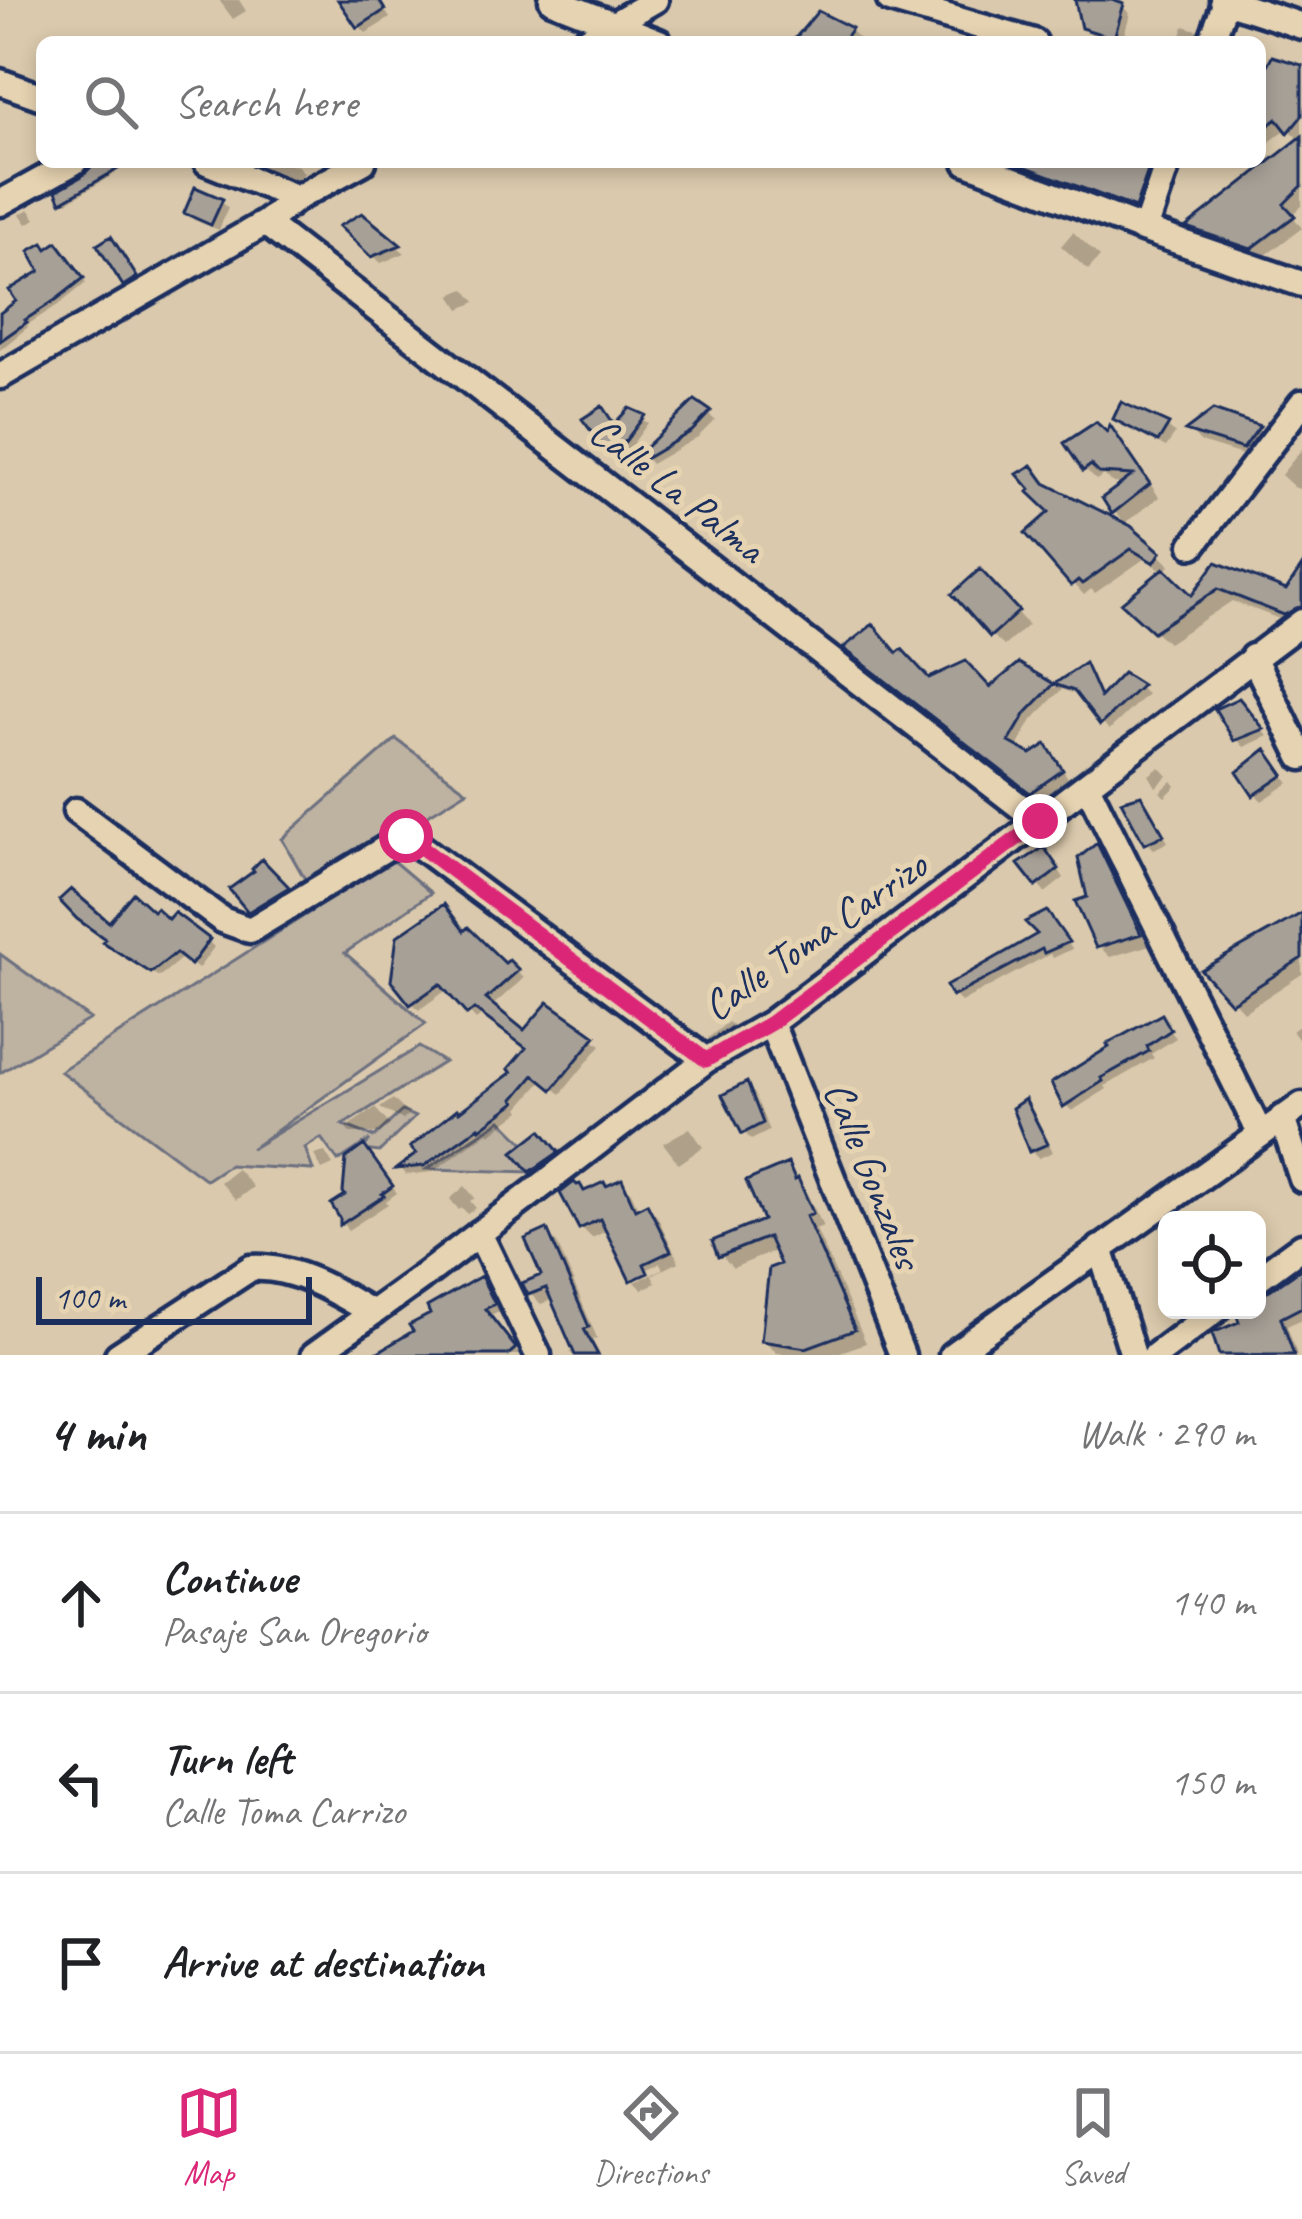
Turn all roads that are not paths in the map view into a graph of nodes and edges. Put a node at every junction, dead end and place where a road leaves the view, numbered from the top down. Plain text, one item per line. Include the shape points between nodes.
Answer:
1 (552, 0) edge
2 (655, 0) edge
3 (890, 0) edge
4 (1225, 0) edge
5 (1262, 4) edge
6 (615, 25) junction
7 (1302, 26) edge
8 (595, 36) edge
9 (643, 36) edge
10 (1013, 36) edge
11 (1213, 36) edge
12 (0, 82) edge
13 (34, 94) edge
14 (0, 106) edge
15 (63, 168) edge
16 (222, 168) edge
17 (352, 168) edge
18 (983, 168) edge
19 (1166, 168) edge
20 (297, 198) junction
21 (0, 203) edge
22 (265, 223) junction
23 (1145, 230) junction
24 (1302, 284) edge
25 (0, 376) edge
26 (1302, 403) edge
27 (1193, 545) dead end
28 (1302, 622) edge
29 (1252, 657) junction
30 (1302, 757) edge
31 (1087, 784) junction
32 (76, 811) dead end
33 (1040, 821) junction
34 (771, 1023) junction
35 (706, 1060) junction
36 (1281, 1119) edge
37 (1302, 1179) edge
38 (479, 1233) junction
39 (1302, 1246) edge
40 (1100, 1248) junction
41 (1266, 1273) edge
42 (372, 1313) junction
43 (1204, 1319) edge
44 (118, 1355) edge
45 (314, 1355) edge
46 (538, 1355) edge
47 (902, 1355) edge
48 (952, 1355) edge
49 (1133, 1355) edge
50 (1156, 1355) edge

1 - 6 street
2 - 6 street
3 - 10 street
4 - 5 street
4 - 11 street
5 - 7 street
6 - 8 street
6 - 9 street
12 - 13 street
13 - 14 street
15 - 21 street
16 - 20 street
17 - 20 street
18 - 23 street
19 - 23 street
20 - 22 street
22 - 25 street
22 - 33 street, Calle La Palma
23 - 24 street
26 - 27 street
28 - 29 street, Calle Toma Carrizo
29 - 30 street
29 - 31 street, Calle Toma Carrizo
31 - 33 street, Calle Toma Carrizo
31 - 36 street
32 - 35 street via 222,920 250,930 406,836
33 - 34 street, Calle Toma Carrizo
34 - 35 street, Calle Toma Carrizo
34 - 47 street, Calle Gonzales
35 - 38 street, Calle Toma Carrizo
36 - 37 street
36 - 40 street
38 - 42 street, Calle Toma Carrizo
38 - 46 street
39 - 41 street
40 - 48 street
40 - 49 street
42 - 44 street via 300,1277 251,1268
42 - 45 street, Calle Toma Carrizo
43 - 50 street

